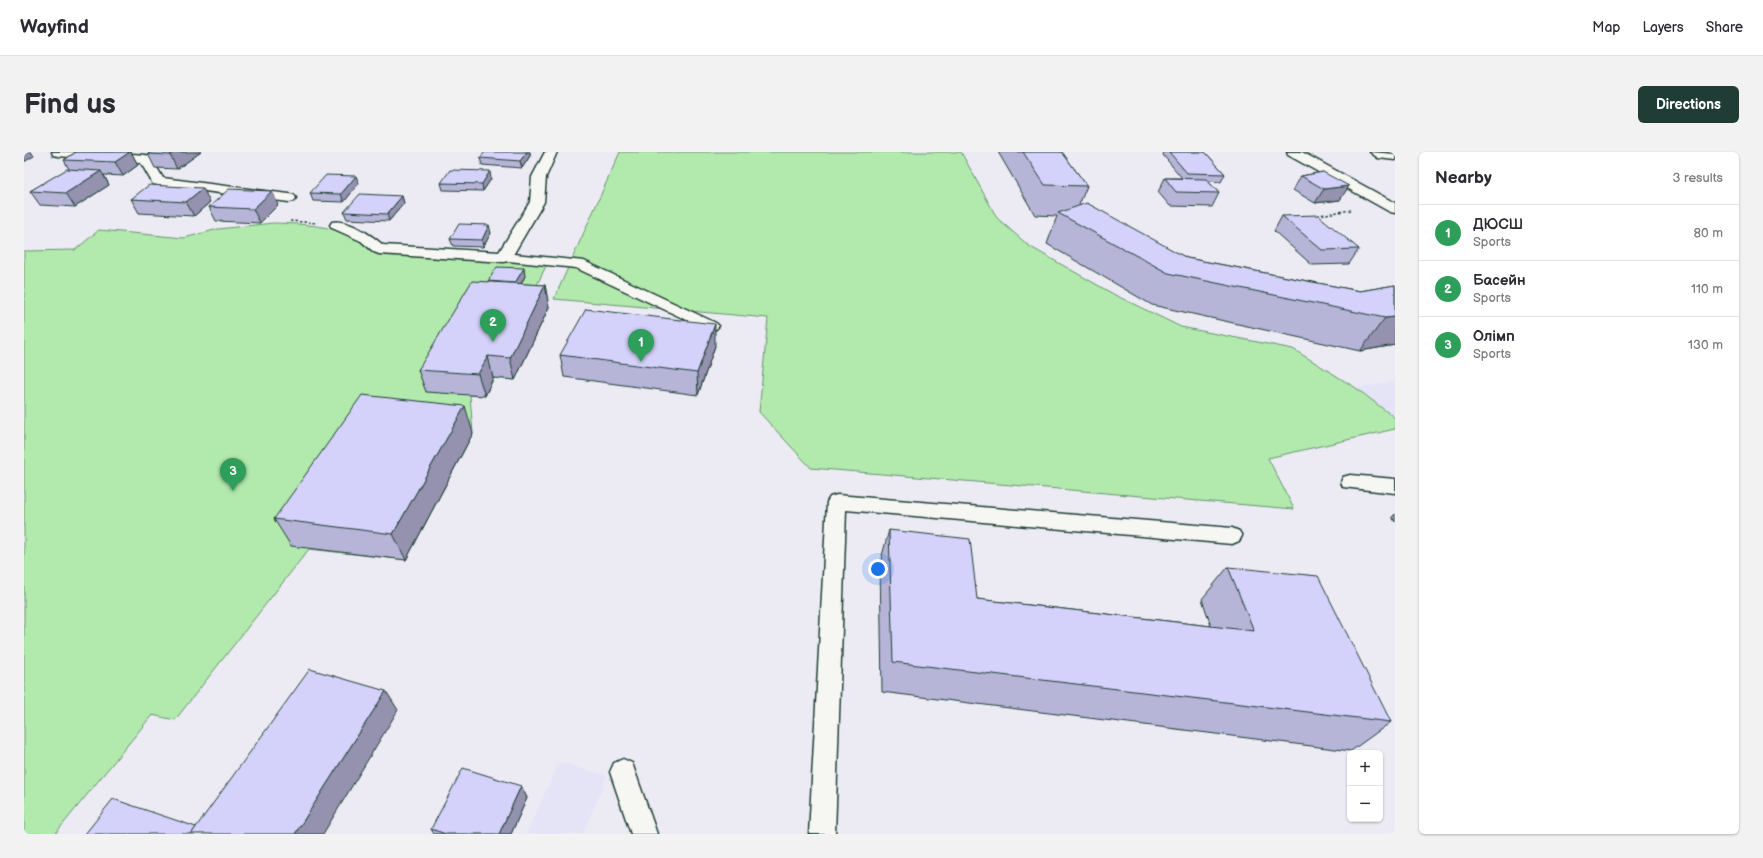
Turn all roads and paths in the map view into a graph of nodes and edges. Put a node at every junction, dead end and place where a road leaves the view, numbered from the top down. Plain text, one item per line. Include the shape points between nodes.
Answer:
1 (58, 152) edge
2 (551, 152) edge
3 (1293, 152) edge
4 (1376, 152) edge
5 (1395, 157) edge
6 (289, 198) dead end
7 (1391, 207) edge
8 (1309, 216) edge
9 (337, 225) dead end
10 (504, 257) junction
11 (710, 326) edge
12 (1350, 482) dead end
13 (1395, 486) edge
14 (1232, 536) dead end
15 (623, 772) dead end
16 (644, 834) edge
17 (822, 834) edge

1 - 6 street via 145,159 158,181
2 - 10 street via 539,177 537,202
3 - 7 street
4 - 5 lane via 1382,156
7 - 8 path
9 - 10 street via 366,238 379,249
10 - 11 lane via 579,264
12 - 13 lane
14 - 17 lane via 837,502
15 - 16 lane

